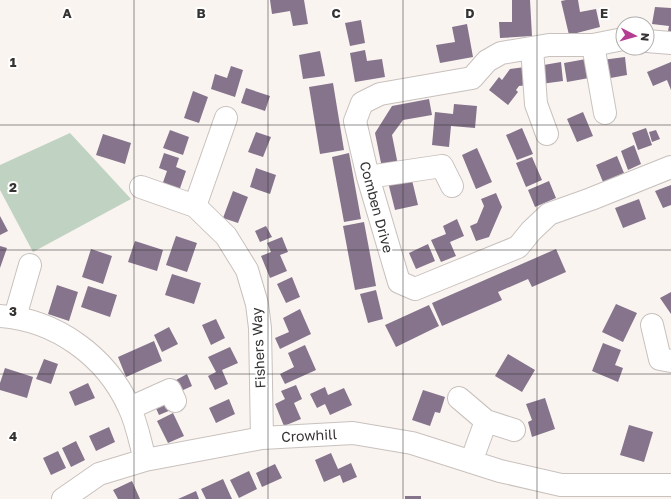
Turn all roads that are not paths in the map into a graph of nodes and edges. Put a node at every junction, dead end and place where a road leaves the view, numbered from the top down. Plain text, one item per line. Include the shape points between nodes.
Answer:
1 (615, 41) edge
2 (655, 42) edge
3 (671, 44) edge
4 (593, 45) junction
5 (532, 48) junction
6 (605, 113) dead end
7 (226, 118) dead end
8 (547, 134) dead end
9 (671, 167) edge
10 (368, 177) junction
11 (452, 186) dead end
12 (141, 188) dead end
13 (195, 206) junction
14 (30, 265) dead end
15 (7, 316) edge
16 (652, 326) dead end
17 (671, 362) edge
18 (459, 398) dead end
19 (175, 401) dead end
20 (130, 408) junction
21 (486, 421) junction
22 (514, 430) dead end
23 (262, 438) junction
24 (145, 460) junction
25 (471, 462) junction
26 (671, 485) edge
27 (560, 492) edge
28 (73, 496) edge

1 - 4 street, Comben Drive
2 - 3 street
4 - 5 street, Comben Drive via 549,45
4 - 6 street
5 - 8 street via 536,104
5 - 10 street, Comben Drive via 501,53 487,61 472,78 380,94 362,102 355,121
7 - 13 street
9 - 10 street, Comben Drive via 549,214 518,247 415,289 398,282
10 - 11 street via 442,166
12 - 13 street, Fishers Way
13 - 23 street, Fishers Way via 226,236 247,270 257,304 260,328
14 - 15 street
15 - 20 street via 51,329 79,344 95,357 120,389
16 - 17 street via 660,359
18 - 21 street
19 - 20 street via 170,390
20 - 24 street
21 - 22 street
21 - 25 street
23 - 24 street, Crowhill
23 - 25 street, Crowhill via 353,433 412,443
24 - 28 street, Crowhill via 99,474
25 - 27 street, Crowhill
26 - 27 street, Crowhill

